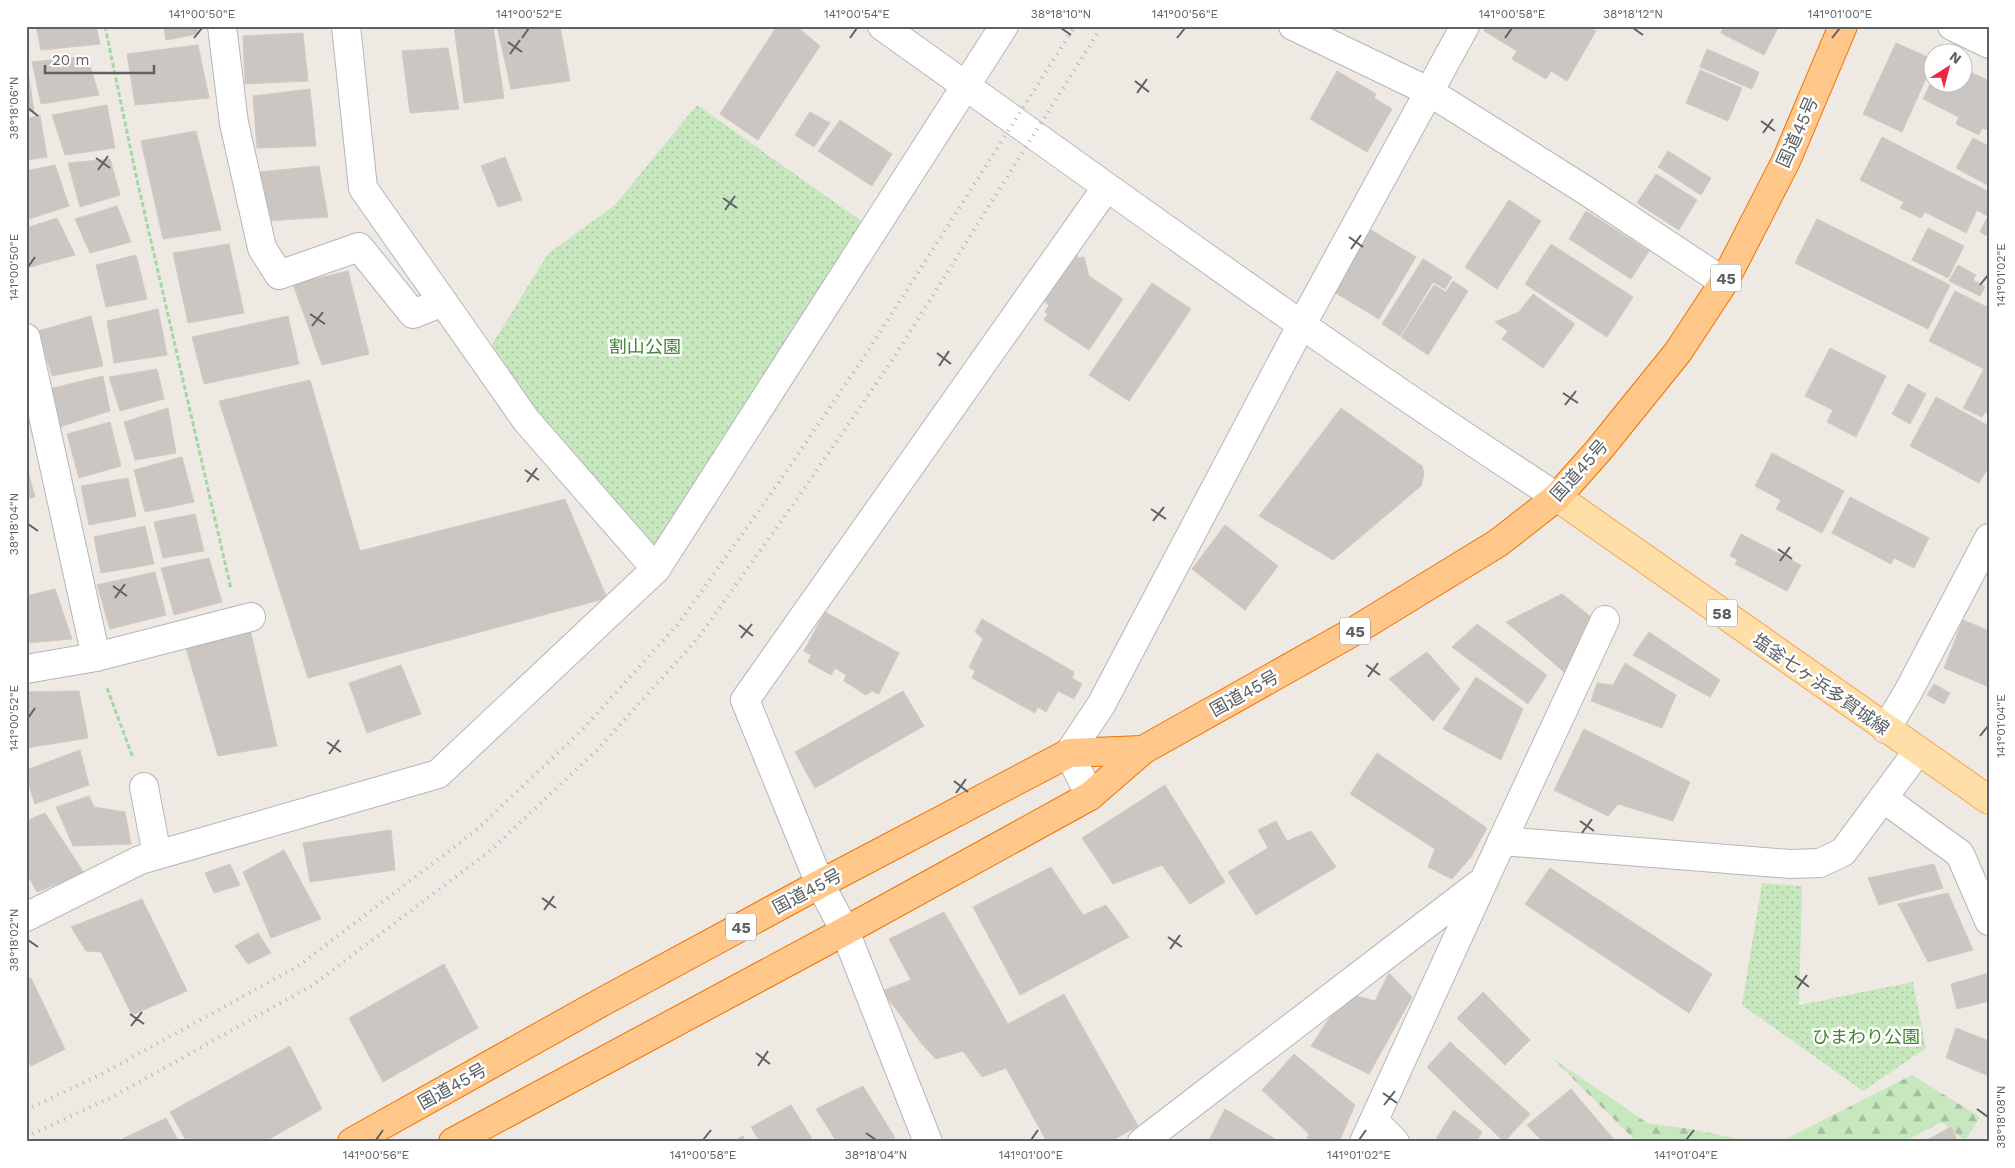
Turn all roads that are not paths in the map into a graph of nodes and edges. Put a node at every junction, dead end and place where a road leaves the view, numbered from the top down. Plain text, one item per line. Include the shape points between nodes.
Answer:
1 (222, 26) edge
2 (346, 26) edge
3 (1004, 26) edge
4 (1294, 26) edge
5 (1465, 26) edge
6 (1843, 26) edge
7 (1952, 26) edge
8 (883, 27) edge
9 (1989, 44) edge
10 (966, 86) junction
11 (1428, 91) junction
12 (1106, 188) junction
13 (1724, 282) junction
14 (443, 302) junction
15 (1302, 324) junction
16 (26, 338) edge
17 (1557, 497) junction
18 (1989, 538) edge
19 (656, 569) junction
20 (245, 619) road end
21 (1605, 620) dead end
22 (96, 657) junction
23 (26, 669) edge
24 (1886, 730) junction
25 (1143, 750) junction
26 (1918, 751) junction
27 (1069, 753) junction
28 (144, 788) road end
29 (1090, 796) junction
30 (1883, 798) junction
31 (1989, 800) edge
32 (1502, 841) junction
33 (157, 855) junction
34 (1482, 882) junction
35 (820, 884) junction
36 (26, 918) edge
37 (1989, 921) edge
38 (845, 931) junction
39 (1369, 1132) edge
40 (352, 1142) edge
41 (453, 1142) edge
42 (928, 1142) edge
43 (1142, 1142) edge
44 (1395, 1142) edge

1 - 14 street via 234,124 262,248 279,275 359,247 412,314
2 - 14 street via 363,188
3 - 10 street
4 - 11 street
5 - 11 street
6 - 13 highway, 国道45号 / 45 via 1786,161
7 - 9 street
8 - 10 street
10 - 12 street
10 - 19 street
11 - 13 street
11 - 15 street
12 - 15 street
12 - 35 street via 745,700
13 - 17 highway, 国道45号 / 45 via 1678,352
14 - 19 street via 526,420
15 - 17 street
15 - 27 street via 1101,705
16 - 22 street
17 - 24 main road, 塩釜七ヶ浜多賀城線 / 58
17 - 25 highway, 国道45号 / 45 via 1498,543 1368,623
18 - 24 street
19 - 33 street via 438,774
20 - 22 street
21 - 32 street
22 - 23 street
24 - 26 main road, 塩釜七ヶ浜多賀城線 / 58
25 - 27 highway, 国道45号 / 45
25 - 29 highway, 国道45号 / 45
26 - 30 street
26 - 31 main road, 塩釜七ヶ浜多賀城線 / 58
27 - 29 street
27 - 35 highway, 国道45号 / 45
28 - 33 street
29 - 38 highway, 国道45号 / 45
30 - 32 street via 1844,852 1820,863 1790,864
30 - 37 street via 1960,854
32 - 34 street
33 - 36 street via 140,860
34 - 39 street
34 - 43 street
35 - 38 street
35 - 40 highway, 国道45号 / 45
38 - 41 highway, 国道45号 / 45
38 - 42 street
39 - 44 street

